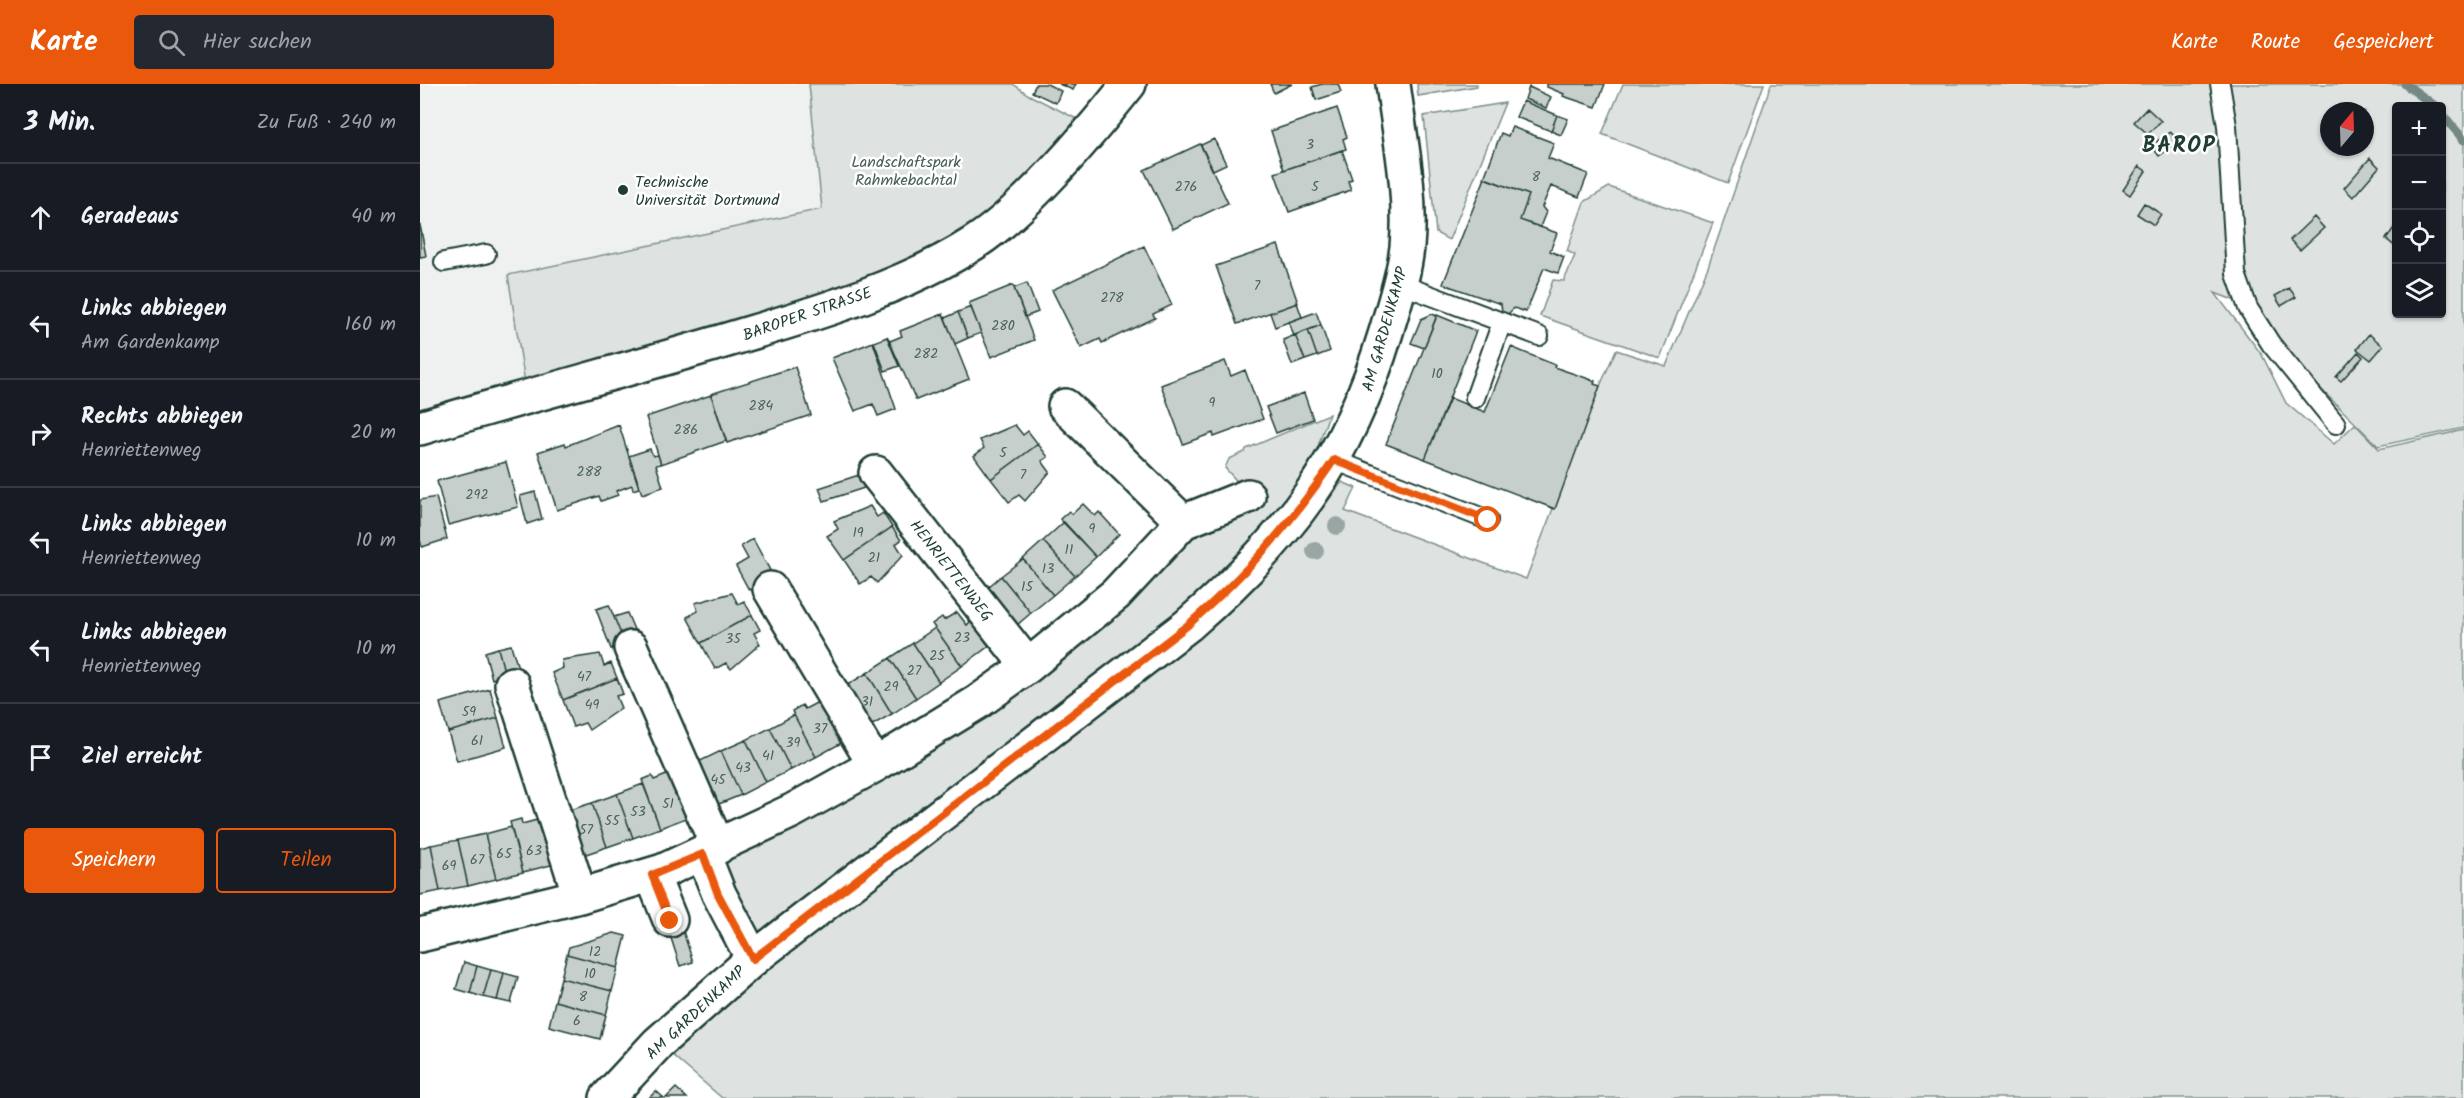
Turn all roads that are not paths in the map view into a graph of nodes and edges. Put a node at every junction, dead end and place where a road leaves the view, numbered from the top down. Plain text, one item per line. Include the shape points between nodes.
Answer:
1 (1129, 84) edge
2 (1393, 84) edge
3 (2220, 84) edge
4 (486, 254) dead end
5 (444, 262) dead end
6 (1400, 284) junction
7 (1502, 322) junction
8 (1539, 336) dead end
9 (1475, 398) dead end
10 (1065, 406) dead end
11 (2336, 423) dead end
12 (420, 428) edge
13 (1334, 460) junction
14 (876, 473) dead end
15 (1248, 496) dead end
16 (1488, 520) dead end
17 (1183, 522) junction
18 (770, 589) dead end
19 (631, 648) dead end
20 (1028, 666) junction
21 (512, 684) dead end
22 (875, 765) junction
23 (710, 850) junction
24 (652, 875) junction
25 (580, 896) junction
26 (670, 921) dead end
27 (420, 935) edge
28 (753, 959) junction
29 (607, 1098) edge

1 - 12 street, BAROPER STRASSE via 1100,120 1014,209 974,242 906,277 810,315
2 - 6 street, AM GARDENKAMP via 1408,212
3 - 11 lane via 2227,126 2236,274 2248,308 2271,344
4 - 5 lane
6 - 7 lane
6 - 13 street, AM GARDENKAMP via 1372,380
7 - 8 lane
7 - 9 lane
10 - 17 street
13 - 16 lane
13 - 28 street, AM GARDENKAMP via 1269,548 1188,625
14 - 20 street, HENRIETTENWEG
15 - 17 street
17 - 20 street via 1116,594
18 - 22 street
19 - 23 street
20 - 22 street via 978,702
21 - 25 street
22 - 23 street
23 - 24 street
23 - 28 street via 718,894
24 - 25 street
24 - 26 street
25 - 27 street
28 - 29 street, AM GARDENKAMP via 658,1043

